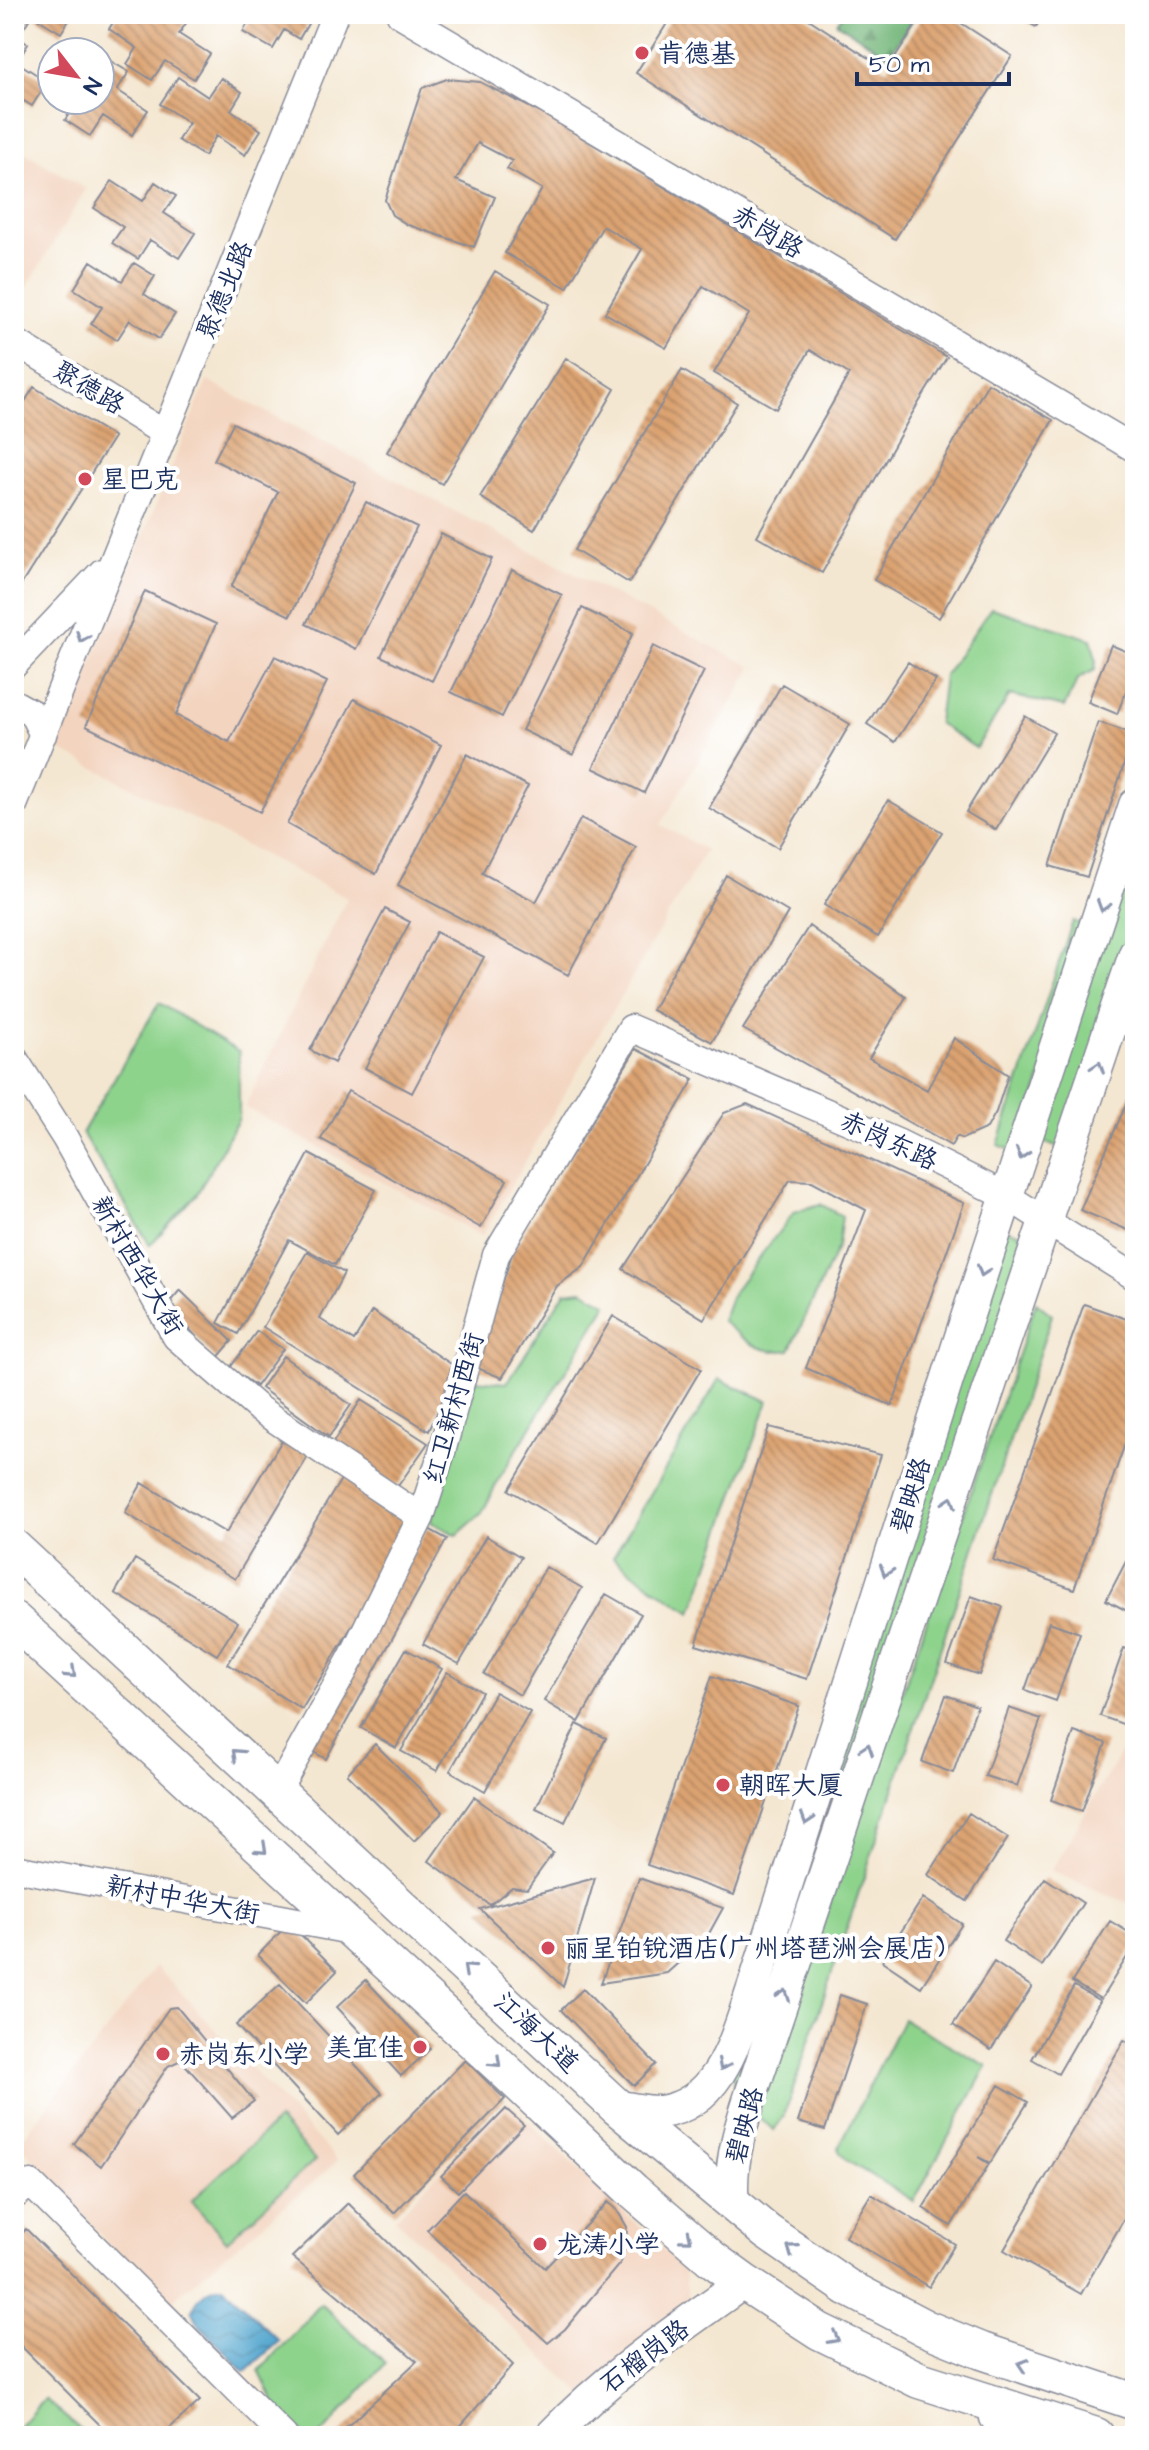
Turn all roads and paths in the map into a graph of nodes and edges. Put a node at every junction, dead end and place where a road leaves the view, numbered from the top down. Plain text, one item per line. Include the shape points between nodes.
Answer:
1 (335, 14) edge
2 (400, 14) edge
3 (14, 341) edge
4 (164, 433) junction
5 (1135, 449) edge
6 (110, 564) junction
7 (14, 665) edge
8 (14, 703) edge
9 (43, 735) junction
10 (14, 805) edge
11 (1135, 805) edge
12 (1135, 954) edge
13 (1126, 1016) edge
14 (631, 1028) joint
15 (14, 1058) edge
16 (1008, 1197) junction
17 (1045, 1220) junction
18 (1135, 1277) edge
19 (421, 1517) junction
20 (14, 1548) edge
21 (14, 1620) edge
22 (277, 1792) junction
23 (14, 1868) edge
24 (351, 1931) junction
25 (617, 2107) junction
26 (14, 2196) edge
27 (733, 2205) junction
28 (744, 2282) junction
29 (937, 2388) junction
30 (1097, 2388) junction
31 (1135, 2391) edge
32 (1135, 2402) edge
33 (284, 2436) edge
34 (551, 2436) edge
35 (1034, 2436) edge
36 (1096, 2436) edge

1 - 4 street, 聚德北路
2 - 5 street, 赤岗路
3 - 4 street, 聚德路
4 - 6 street, 聚德北路
6 - 7 street, 聚德北路
6 -> 9 street, 聚德北路
8 - 9 street via 32,713
9 - 10 street, 聚德北路
11 -> 16 main road, 碧映路
12 - 13 main road, 碧映路
17 -> 13 main road, 碧映路
14 - 16 street, 赤岗东路 via 897,1142
14 - 19 street, 红卫新村西街 via 496,1255
15 - 19 street, 新村西华大街 via 176,1337 259,1409
16 - 17 street, 赤岗东路
16 -> 25 main road, 碧映路 via 734,2042 702,2094 658,2112
17 - 18 street, 赤岗东路
27 -> 17 main road, 碧映路 via 732,2165 748,2104
19 - 22 street, 红卫新村西街
22 -> 20 highway, 江海大道
21 -> 24 highway, 江海大道
25 -> 22 highway, 江海大道
23 - 24 street, 新村中华大街
24 -> 28 highway, 江海大道 via 672,2226
25 - 27 highway, 江海大道
26 - 33 street via 31,2184
30 -> 27 highway, 江海大道 via 982,2351 886,2309 808,2262
28 -> 29 highway, 江海大道 via 819,2331
28 - 34 main road, 石榴岗路 via 628,2365
29 - 35 street
29 - 36 highway, 江海大道
30 - 31 street
30 - 32 highway, 江海大道

